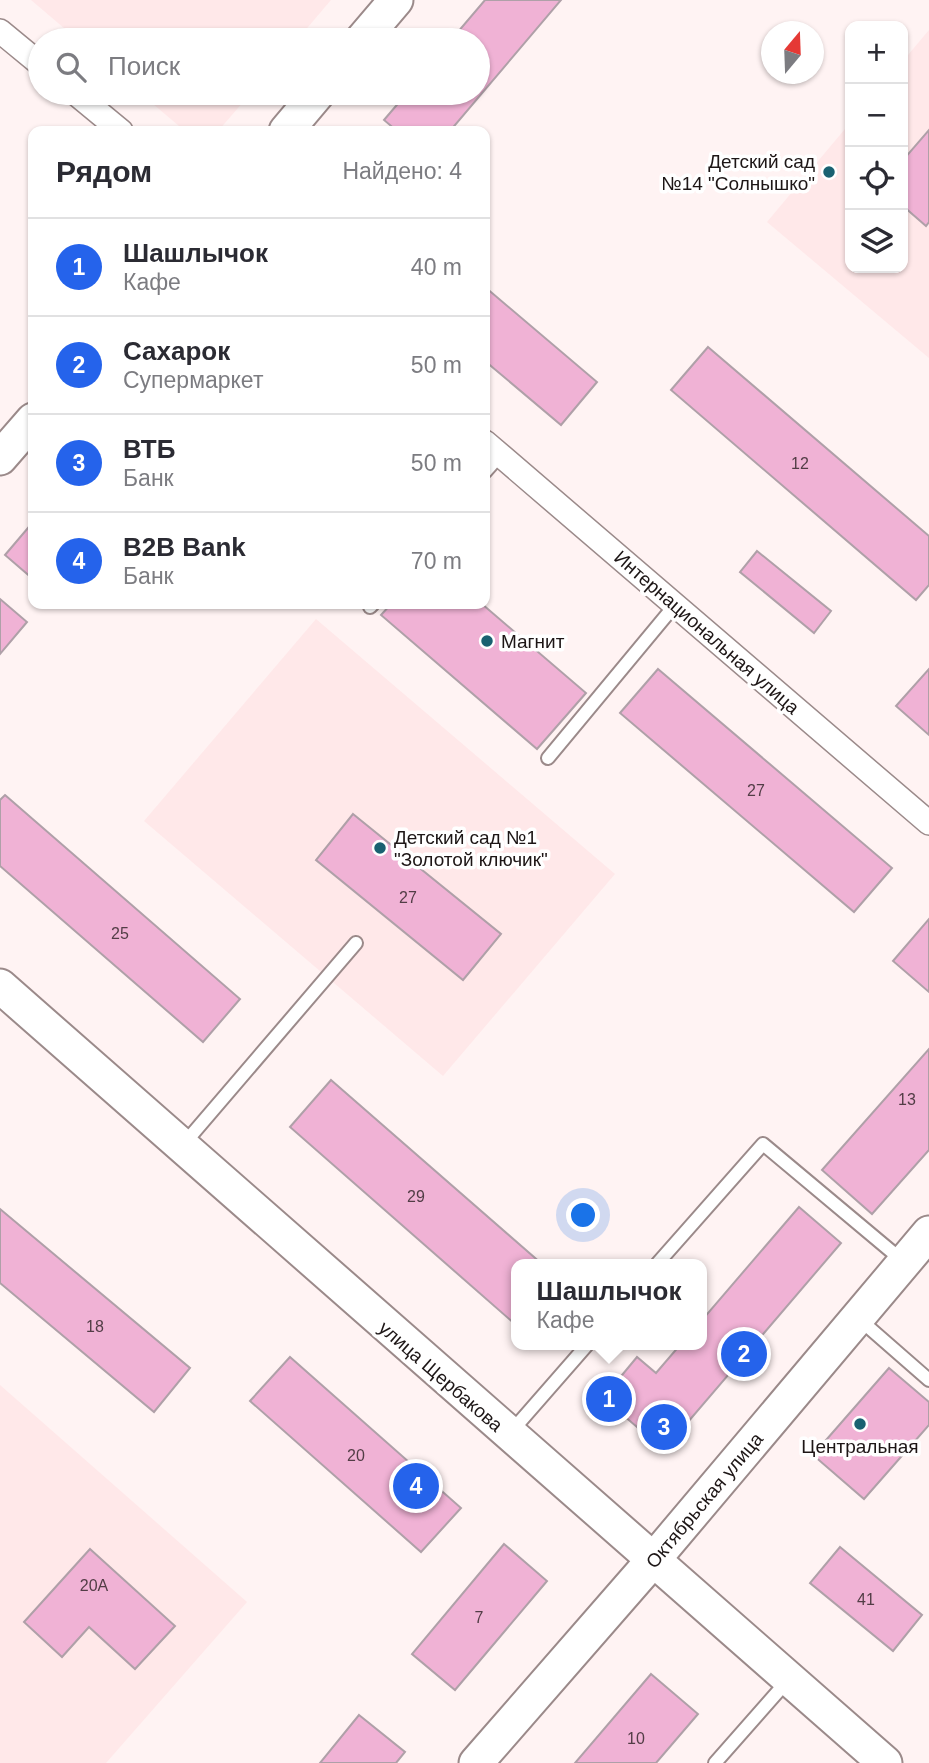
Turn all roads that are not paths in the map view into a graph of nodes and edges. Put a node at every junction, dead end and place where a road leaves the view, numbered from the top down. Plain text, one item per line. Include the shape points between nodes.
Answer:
1 (396, 0) edge
2 (372, 28) edge
3 (0, 31) edge
4 (28, 54) edge
5 (90, 105) edge
6 (308, 105) edge
7 (115, 126) edge
8 (290, 126) edge
9 (28, 426) edge
10 (492, 448) edge
11 (0, 458) edge
12 (675, 605) junction
13 (548, 758) dead end
14 (929, 823) edge
15 (356, 943) dead end
16 (0, 986) edge
17 (181, 1148) junction
18 (929, 1233) edge
19 (661, 1259) edge
20 (905, 1262) junction
21 (858, 1318) junction
22 (583, 1350) edge
23 (929, 1380) edge
24 (508, 1435) junction
25 (654, 1559) junction
26 (789, 1679) junction
27 (476, 1763) edge
28 (715, 1763) edge
29 (885, 1763) edge

1 - 2 main road
3 - 4 street
5 - 7 street
6 - 8 main road
9 - 11 main road
10 - 12 street, Интернациональная улица
12 - 13 lane
12 - 14 street, Интернациональная улица
15 - 17 lane
16 - 17 main road, улица Щербакова
17 - 24 main road, улица Щербакова
18 - 20 main road, Октябрьская улица
19 - 20 lane via 763,1144
20 - 21 main road, Октябрьская улица
21 - 23 lane
21 - 25 main road, Октябрьская улица
22 - 24 lane
24 - 25 main road, улица Щербакова
25 - 26 main road, улица Щербакова
25 - 27 main road, Октябрьская улица
26 - 28 lane
26 - 29 main road, улица Щербакова

